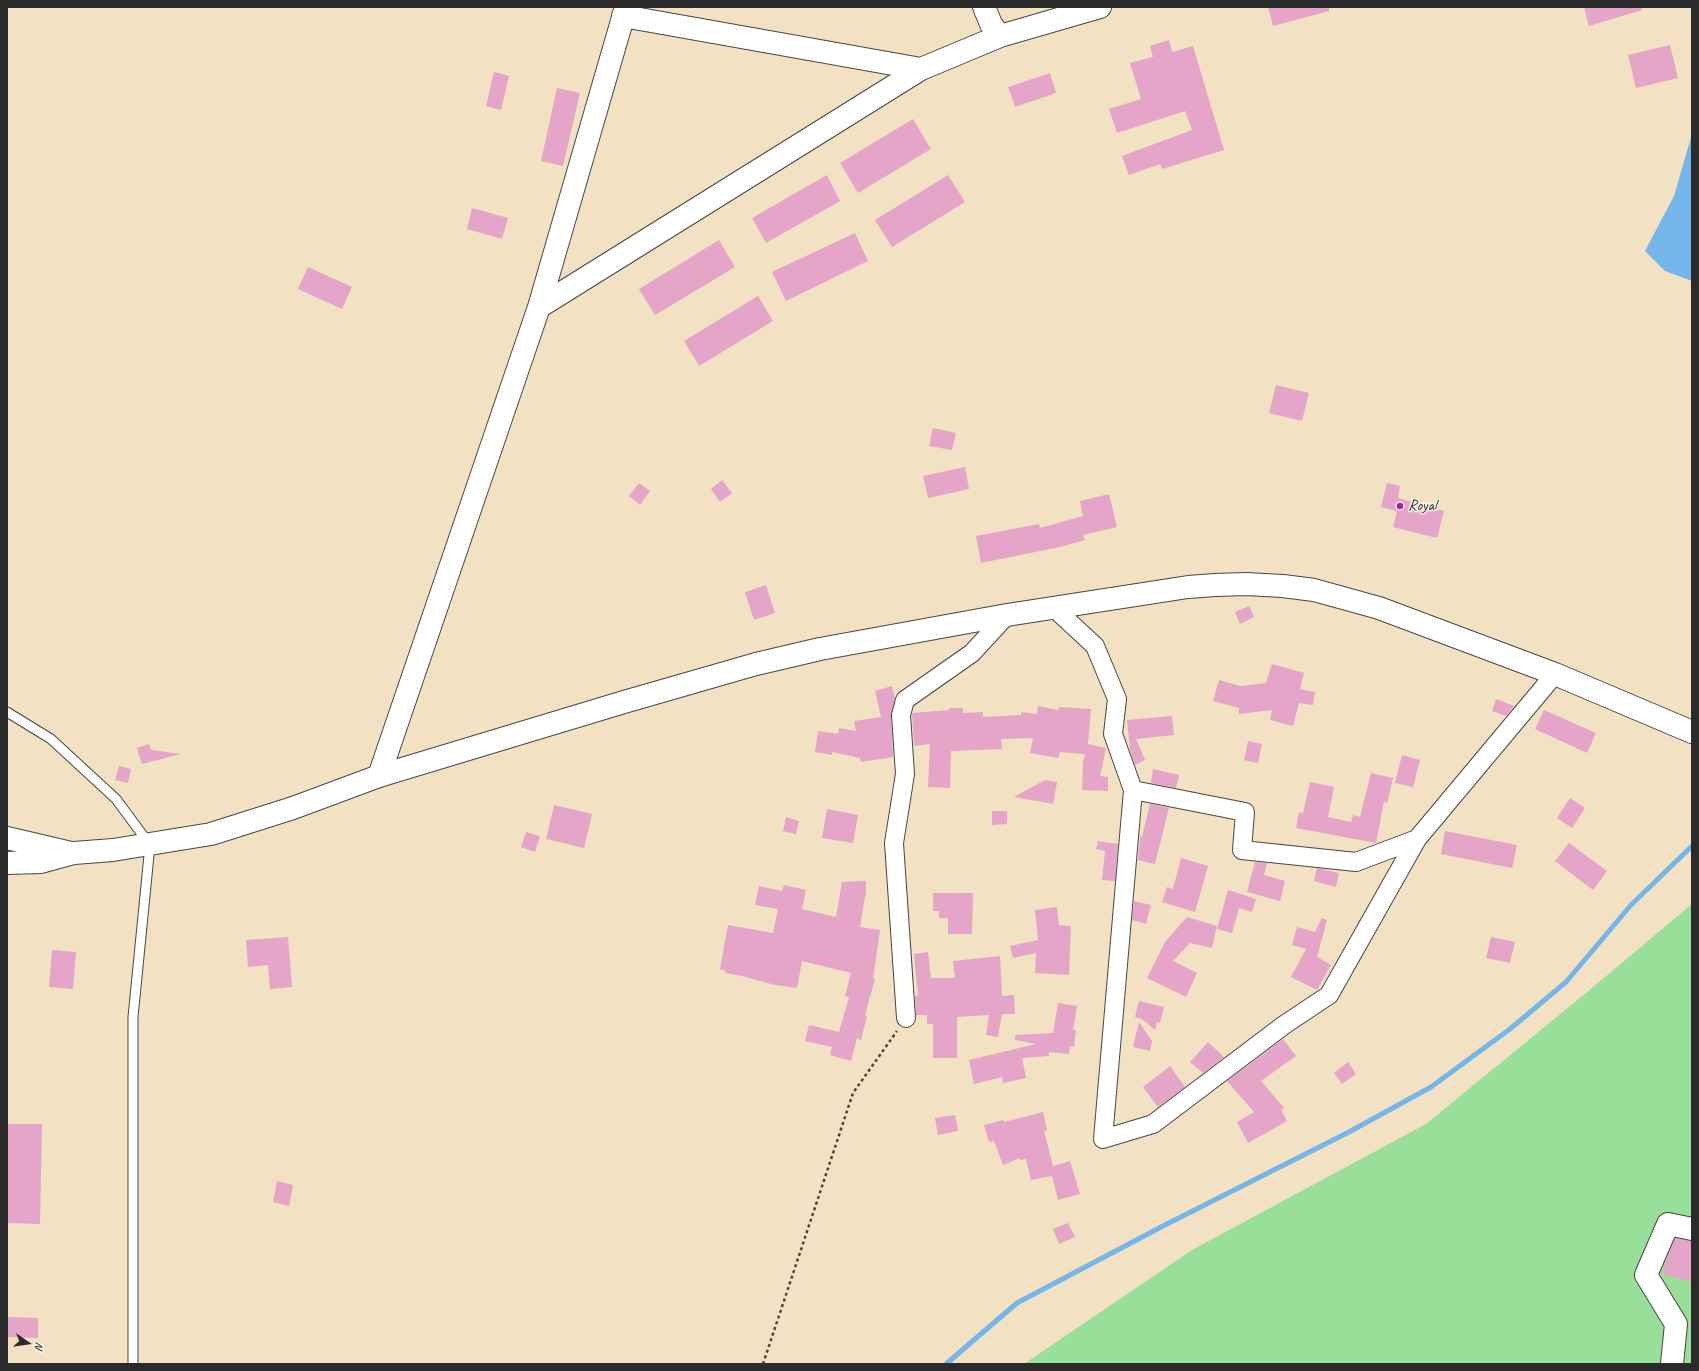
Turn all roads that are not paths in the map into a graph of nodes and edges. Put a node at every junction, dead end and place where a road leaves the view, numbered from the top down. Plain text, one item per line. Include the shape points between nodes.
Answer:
1 (984, 7) edge
2 (1100, 7) edge
3 (624, 11) edge
4 (1000, 36) junction
5 (920, 69) junction
6 (539, 307) junction
7 (1054, 608) junction
8 (1007, 615) junction
9 (1555, 674) junction
10 (7, 712) edge
11 (1692, 731) edge
12 (379, 776) junction
13 (1133, 790) junction
14 (7, 838) edge
15 (1416, 839) junction
16 (150, 845) junction
17 (74, 853) junction
18 (7, 863) edge
19 (906, 1018) road end
20 (1692, 1229) edge
21 (133, 1364) edge
22 (1672, 1364) edge

1 - 4 main road via 991,24
2 - 4 main road
3 - 5 main road
3 - 6 main road
4 - 5 main road
5 - 6 main road
6 - 12 main road
7 - 8 main road
7 - 9 main road via 1215,584 1295,587 1379,608
7 - 13 street via 1095,646 1117,699 1114,734
8 - 12 main road via 820,649 756,664
8 - 19 street via 972,652 905,700 901,714 905,774 894,842
9 - 11 main road
9 - 15 street
10 - 16 lane via 51,739 116,799
12 - 16 main road via 211,834
13 - 15 street via 1245,812 1242,850 1356,862
13 - 15 street via 1103,1139 1153,1124 1284,1025 1329,995
14 - 17 main road
16 - 17 main road
16 - 21 lane via 133,1017
17 - 18 main road via 41,862
20 - 22 main road via 1668,1224 1646,1275 1676,1324

